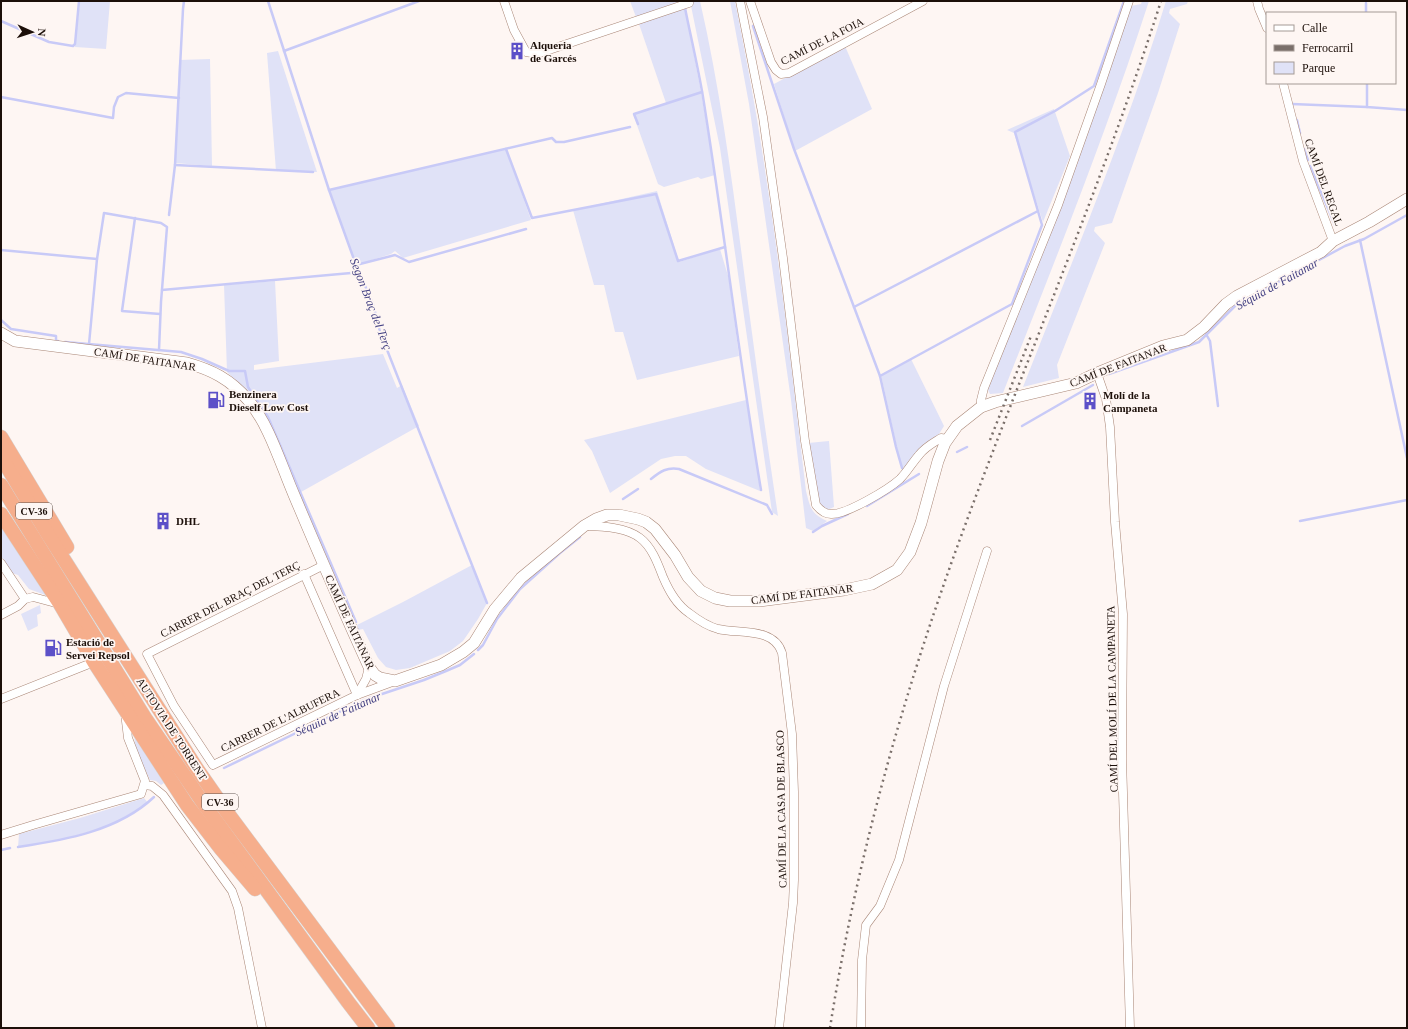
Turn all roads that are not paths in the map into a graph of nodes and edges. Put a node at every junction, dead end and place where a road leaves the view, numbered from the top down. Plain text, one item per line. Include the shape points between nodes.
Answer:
1 (504, 1) edge
2 (740, 1) edge
3 (750, 1) edge
4 (923, 1) edge
5 (1129, 1) edge
6 (1257, 1) edge
7 (688, 4) dead end
8 (1266, 26) edge
9 (1283, 84) edge
10 (1407, 199) edge
11 (1333, 241) junction
12 (1, 333) edge
13 (15, 341) junction
14 (1, 344) edge
15 (1097, 373) junction
16 (981, 407) junction
17 (1, 437) edge
18 (947, 439) junction
19 (1, 457) edge
20 (1, 485) edge
21 (1, 514) edge
22 (584, 526) junction
23 (987, 551) dead end
24 (1, 563) edge
25 (324, 565) junction
26 (304, 574) junction
27 (25, 599) junction
28 (60, 604) junction
29 (1, 616) edge
30 (94, 662) junction
31 (369, 667) junction
32 (395, 681) junction
33 (357, 695) junction
34 (1, 699) edge
35 (152, 699) junction
36 (124, 707) junction
37 (213, 765) joint
38 (145, 785) junction
39 (1, 835) edge
40 (348, 1002) junction
41 (262, 1028) edge
42 (368, 1028) edge
43 (388, 1028) edge
44 (779, 1028) edge
45 (861, 1028) edge
46 (1130, 1028) edge

1 - 7 street via 514,30 526,52 537,54
2 - 18 street via 764,125 816,505 822,511 831,514 840,513 867,500 900,479 927,447 941,438
3 - 4 street, CAMÍ DE LA FOIA via 771,62 781,74
5 - 16 street via 1058,205 984,388
6 - 8 street
9 - 11 street, CAMÍ DEL REGAL via 1303,161
10 - 11 street, CAMÍ DE FAITANAR
11 - 15 street, CAMÍ DE FAITANAR via 1321,252 1237,296 1187,340 1163,346
12 - 13 street, CAMÍ DE FAITANAR
13 - 14 street, CAMÍ DE FAITANAR
13 - 25 street, CAMÍ DE FAITANAR via 187,363 210,370 229,382 249,400 266,428
15 - 16 street, CAMÍ DE FAITANAR via 1076,383
15 - 46 street, CAMÍ DEL MOLÍ DE LA CAMPANETA via 1106,399 1110,427 1123,614 1122,759
16 - 18 street, CAMÍ DE FAITANAR via 957,426
17 - 35 highway via 80,568
18 - 22 street, CAMÍ DE FAITANAR via 910,552 897,570 872,584 758,601 715,598 700,591 662,537 646,522 619,515 607,515
19 - 35 highway, AUTOVIA DE TORRENT / CV-36
20 - 40 highway, AUTOVIA DE TORRENT / CV-36 via 145,718 206,807
21 - 28 highway
22 - 32 street, CAMÍ DE FAITANAR via 521,578 495,608 474,643 441,665
22 - 44 street, CAMÍ DE LA CASA DE BLASCO via 607,527 626,531 641,538 674,598 697,620 720,629 766,636 776,641 780,647 792,734 794,880
23 - 45 street via 944,686 899,860 880,906 866,925 862,960
24 - 27 street
25 - 26 street, CARRER DEL BRAÇ DEL TERÇ
25 - 31 street, CAMÍ DE FAITANAR
26 - 33 street, CAMÍ DE FAITANAR
26 - 37 street, CARRER DEL BRAÇ DEL TERÇ via 147,654 174,706
27 - 28 street via 35,597
27 - 29 street
28 - 30 highway
30 - 34 street
30 - 36 highway
31 - 32 street, CAMÍ DE FAITANAR via 380,678
31 - 33 street, CARRER DE L'ALBUFERA
32 - 33 street, CARRER DE L'ALBUFERA
33 - 37 street, CARRER DE L'ALBUFERA
35 - 43 highway, AUTOVIA DE TORRENT / CV-36 via 229,815
36 - 38 street via 128,738
36 - 40 highway via 187,805
38 - 39 street via 141,794
38 - 41 street via 152,786 164,796 232,891 238,908
40 - 42 highway, AUTOVIA DE TORRENT / CV-36

